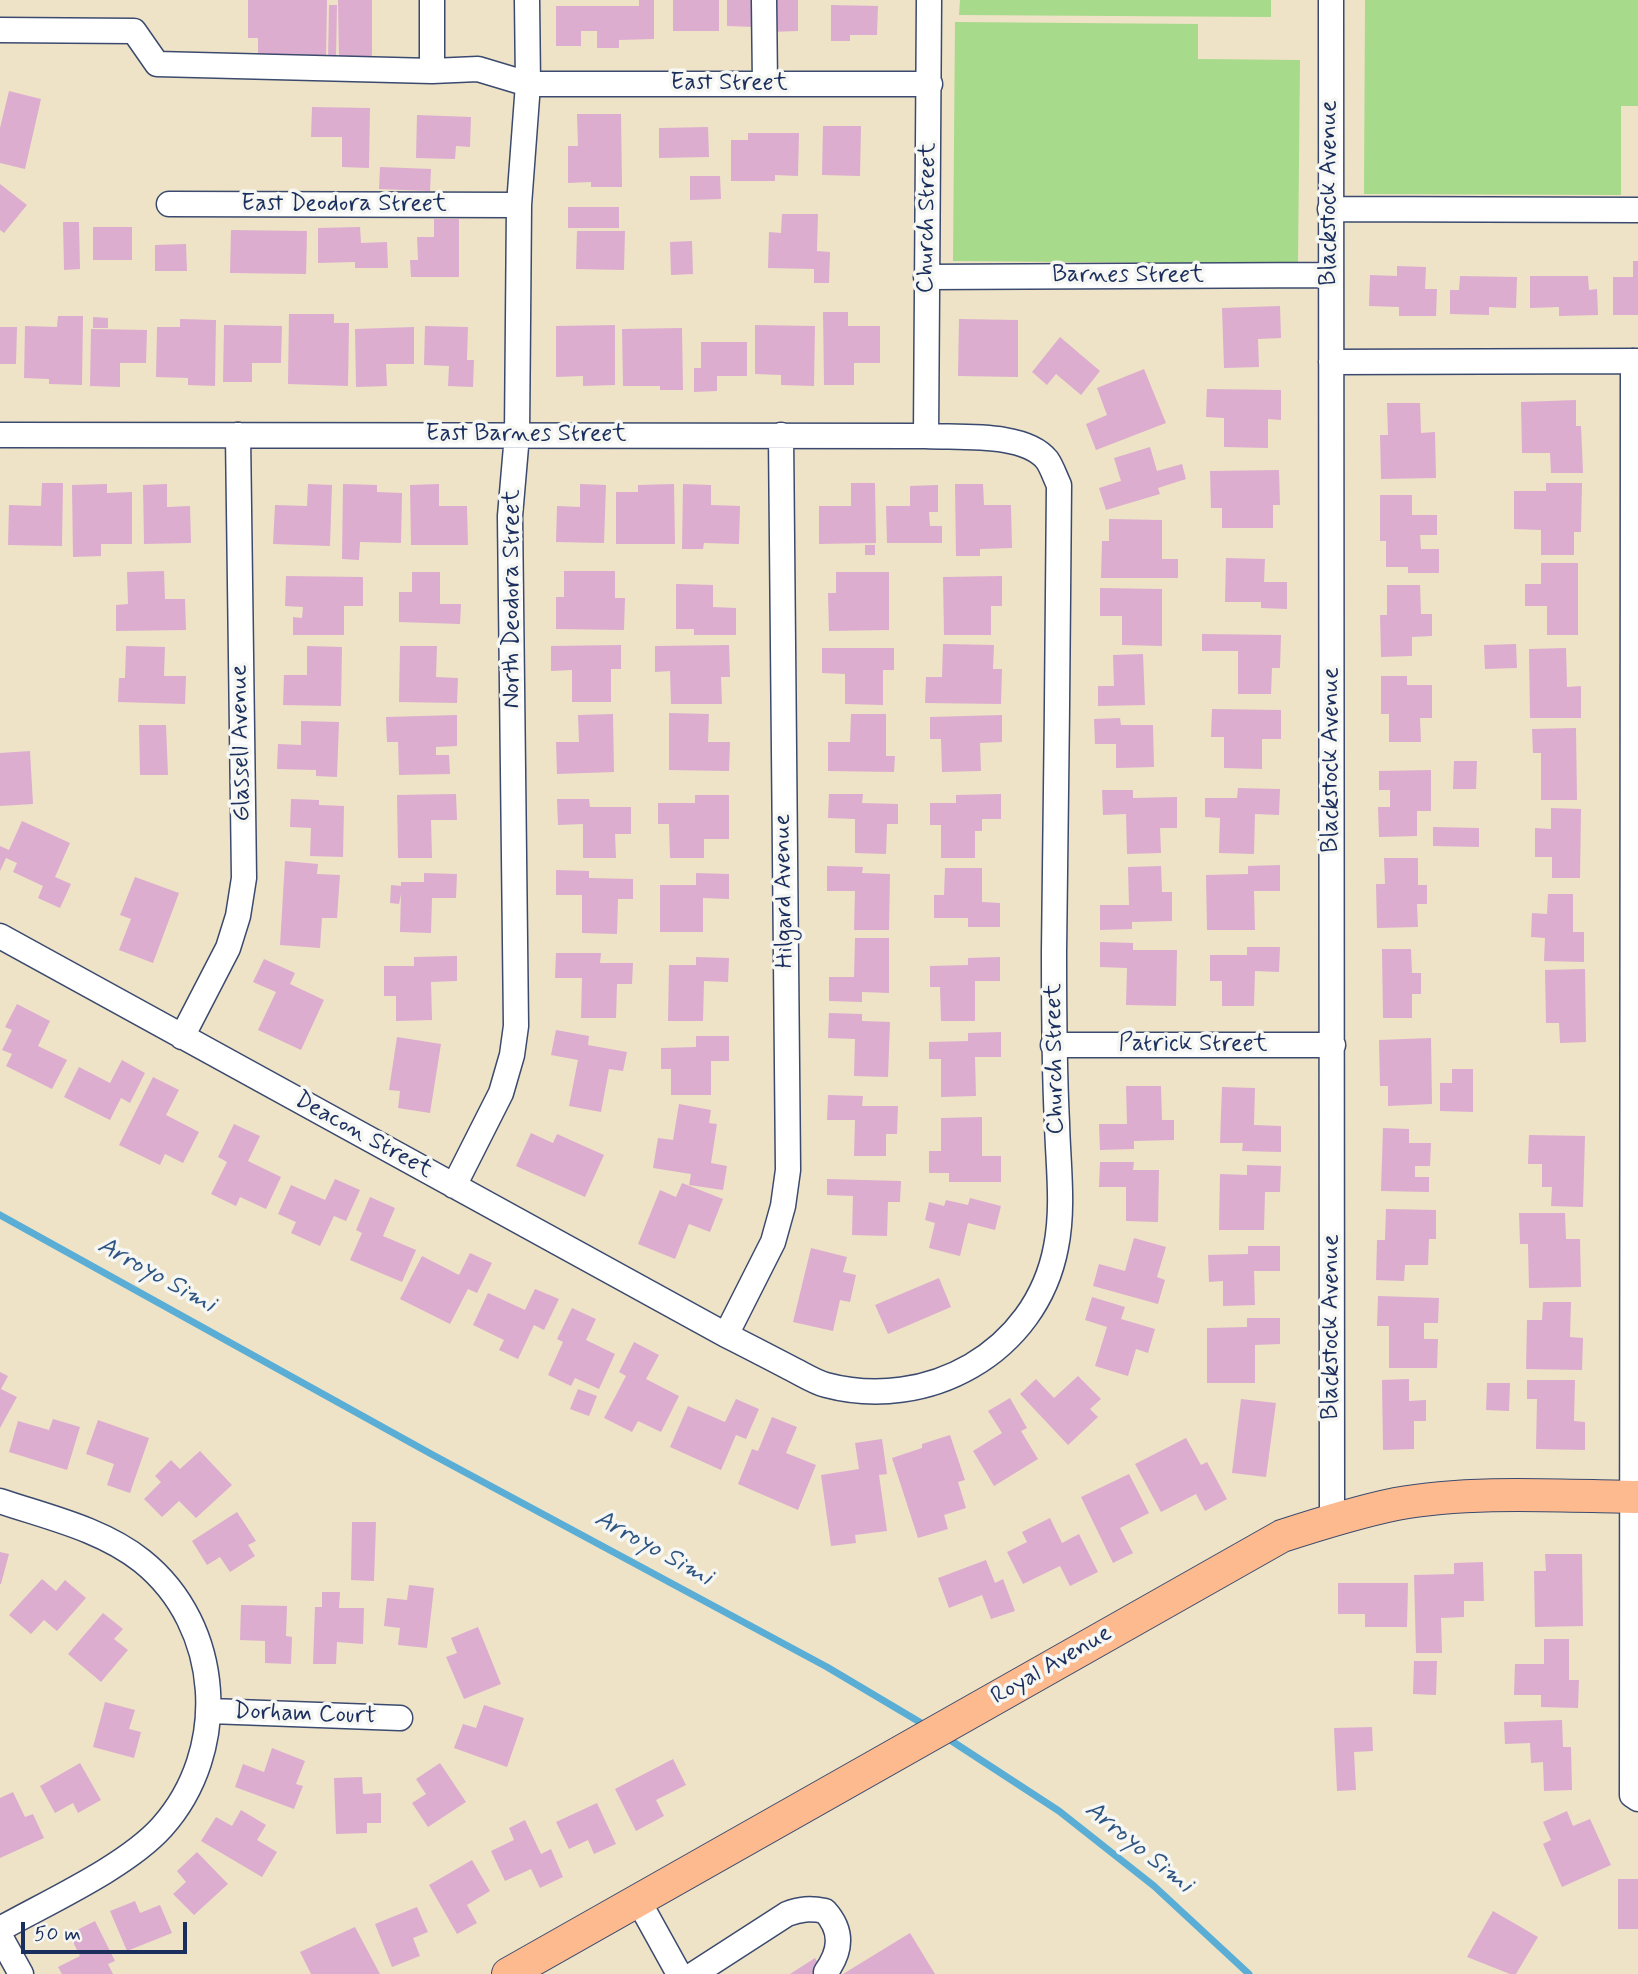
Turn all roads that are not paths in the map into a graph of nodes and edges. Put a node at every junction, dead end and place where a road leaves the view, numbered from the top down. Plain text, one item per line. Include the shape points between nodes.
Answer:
1 (432, 0) edge
2 (527, 0) edge
3 (764, 0) edge
4 (929, 0) edge
5 (1331, 0) edge
6 (0, 30) edge
7 (432, 71) junction
8 (528, 84) junction
9 (765, 84) junction
10 (930, 84) junction
11 (169, 204) dead end
12 (520, 205) junction
13 (1330, 208) junction
14 (1638, 211) edge
15 (1330, 275) junction
16 (926, 277) junction
17 (1636, 361) edge
18 (1331, 362) junction
19 (0, 435) edge
20 (238, 435) junction
21 (517, 435) junction
22 (781, 435) junction
23 (926, 436) junction
24 (1046, 459) joint
25 (0, 936) edge
26 (182, 1037) junction
27 (1053, 1045) junction
28 (1333, 1045) junction
29 (454, 1186) junction
30 (726, 1335) junction
31 (1636, 1496) edge
32 (0, 1501) edge
33 (1332, 1520) junction
34 (210, 1711) junction
35 (400, 1718) dead end
36 (1638, 1799) edge
37 (638, 1900) junction
38 (0, 1929) edge
39 (0, 1936) edge
40 (826, 1972) dead end
41 (21, 1974) edge
42 (508, 1974) edge
43 (679, 1974) edge
44 (694, 1974) edge

1 - 7 street
2 - 8 street, North Deodora Street
3 - 9 street
4 - 10 street, Church Street
5 - 13 street, Blackstock Avenue
6 - 7 street, East Street via 134,31 157,64
7 - 8 street, East Street via 478,69
8 - 9 street, East Street
8 - 12 street, North Deodora Street
9 - 10 street, East Street
10 - 16 street, Church Street
11 - 12 street, East Deodora Street
12 - 21 street, North Deodora Street
13 - 14 street
13 - 15 street, Blackstock Avenue
15 - 16 street, Barnes Street
15 - 18 street, Blackstock Avenue
16 - 23 street, Church Street
17 - 18 street
17 - 31 street
18 - 28 street, Blackstock Avenue
19 - 20 street, East Barnes Street
20 - 21 street, East Barnes Street
20 - 26 street, Glassell Avenue via 244,878 228,948
21 - 22 street, East Barnes Street
21 - 29 street, North Deodora Street via 510,516 516,1026 501,1093
22 - 23 street, East Barnes Street
22 - 30 street, Hilgard Avenue via 788,1170 773,1242
23 - 24 street, East Barnes Street via 1009,440 1025,444
24 - 27 street, Church Street via 1059,485
25 - 26 street, Deacon Street
26 - 29 street, Deacon Street
27 - 28 street, Patrick Street
27 - 30 street, Church Street via 1060,1214 1056,1248 1035,1302 990,1356 936,1382 901,1391 869,1392 822,1384
28 - 33 street, Blackstock Avenue
29 - 30 street, Deacon Street
31 - 33 main road, Royal Avenue via 1462,1496 1398,1504
31 - 36 street via 1632,1796
32 - 34 street via 96,1534 151,1570 171,1590 192,1626 207,1669
33 - 37 main road, Royal Avenue via 1282,1536 1240,1558
34 - 35 street, Dorham Court
34 - 38 street via 195,1775 160,1829 121,1860
37 - 42 main road, Royal Avenue
37 - 43 street
39 - 41 street
40 - 44 street via 839,1933 825,1911 813,1909 786,1914

